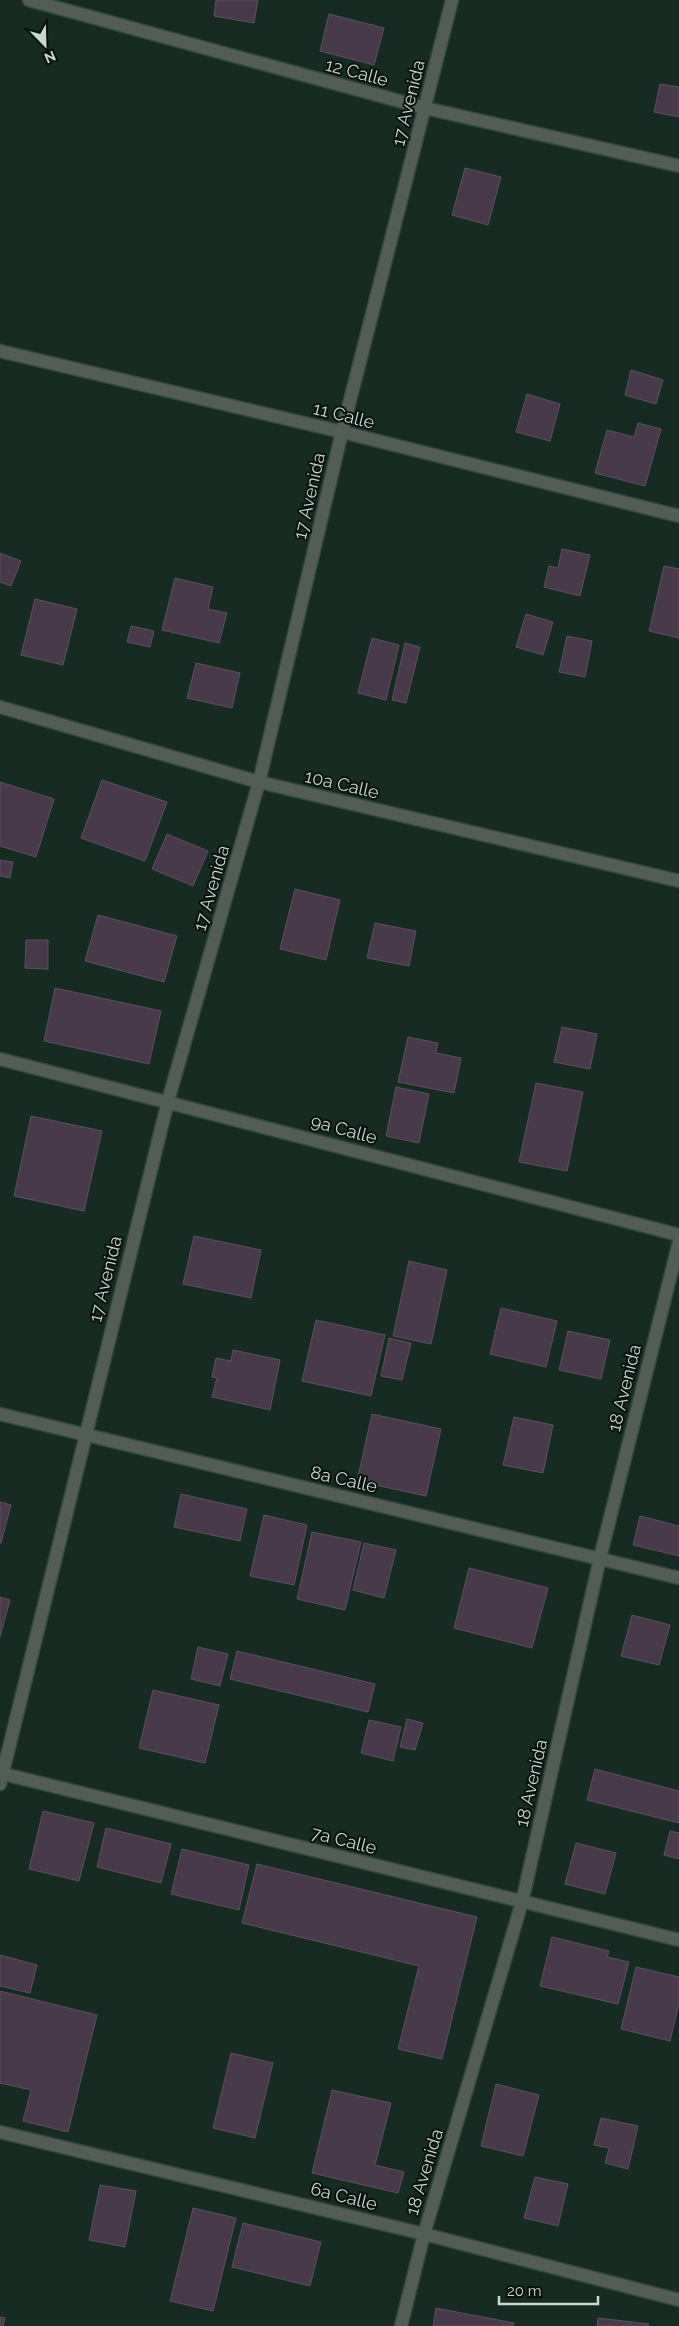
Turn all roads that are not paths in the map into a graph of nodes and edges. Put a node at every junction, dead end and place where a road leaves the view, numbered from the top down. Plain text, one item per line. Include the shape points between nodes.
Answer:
1 (29, 0) edge
2 (452, 0) edge
3 (425, 108) junction
4 (679, 166) edge
5 (0, 351) edge
6 (342, 432) junction
7 (679, 516) edge
8 (0, 707) edge
9 (259, 782) junction
10 (679, 881) edge
11 (0, 1059) edge
12 (168, 1101) junction
13 (679, 1235) edge
14 (679, 1242) edge
15 (0, 1414) edge
16 (84, 1436) junction
17 (600, 1558) junction
18 (679, 1578) edge
19 (1, 1777) edge
20 (522, 1902) junction
21 (679, 1940) edge
22 (0, 2132) edge
23 (424, 2234) junction
24 (679, 2300) edge
25 (401, 2326) edge

1 - 3 street, 12 Calle
2 - 3 street, 17 Avenida
3 - 4 street, 12 Calle
3 - 6 street, 17 Avenida
5 - 6 street, 11 Calle
6 - 7 street, 11 Calle
6 - 9 street, 17 Avenida
8 - 9 street, 10a Calle
9 - 10 street, 10a Calle
9 - 12 street, 17 Avenida
11 - 12 street, 9a Calle
12 - 13 street, 9a Calle
12 - 16 street, 17 Avenida
14 - 17 street, 18 Avenida
15 - 16 street, 8a Calle
16 - 17 street, 8a Calle
16 - 19 street, 17 Avenida
17 - 18 street, 8a Calle
17 - 20 street, 18 Avenida
19 - 20 street, 7a Calle
20 - 21 street, 7a Calle
20 - 23 street, 18 Avenida
22 - 23 street, 6a Calle
23 - 24 street, 6a Calle
23 - 25 street, 18 Avenida

